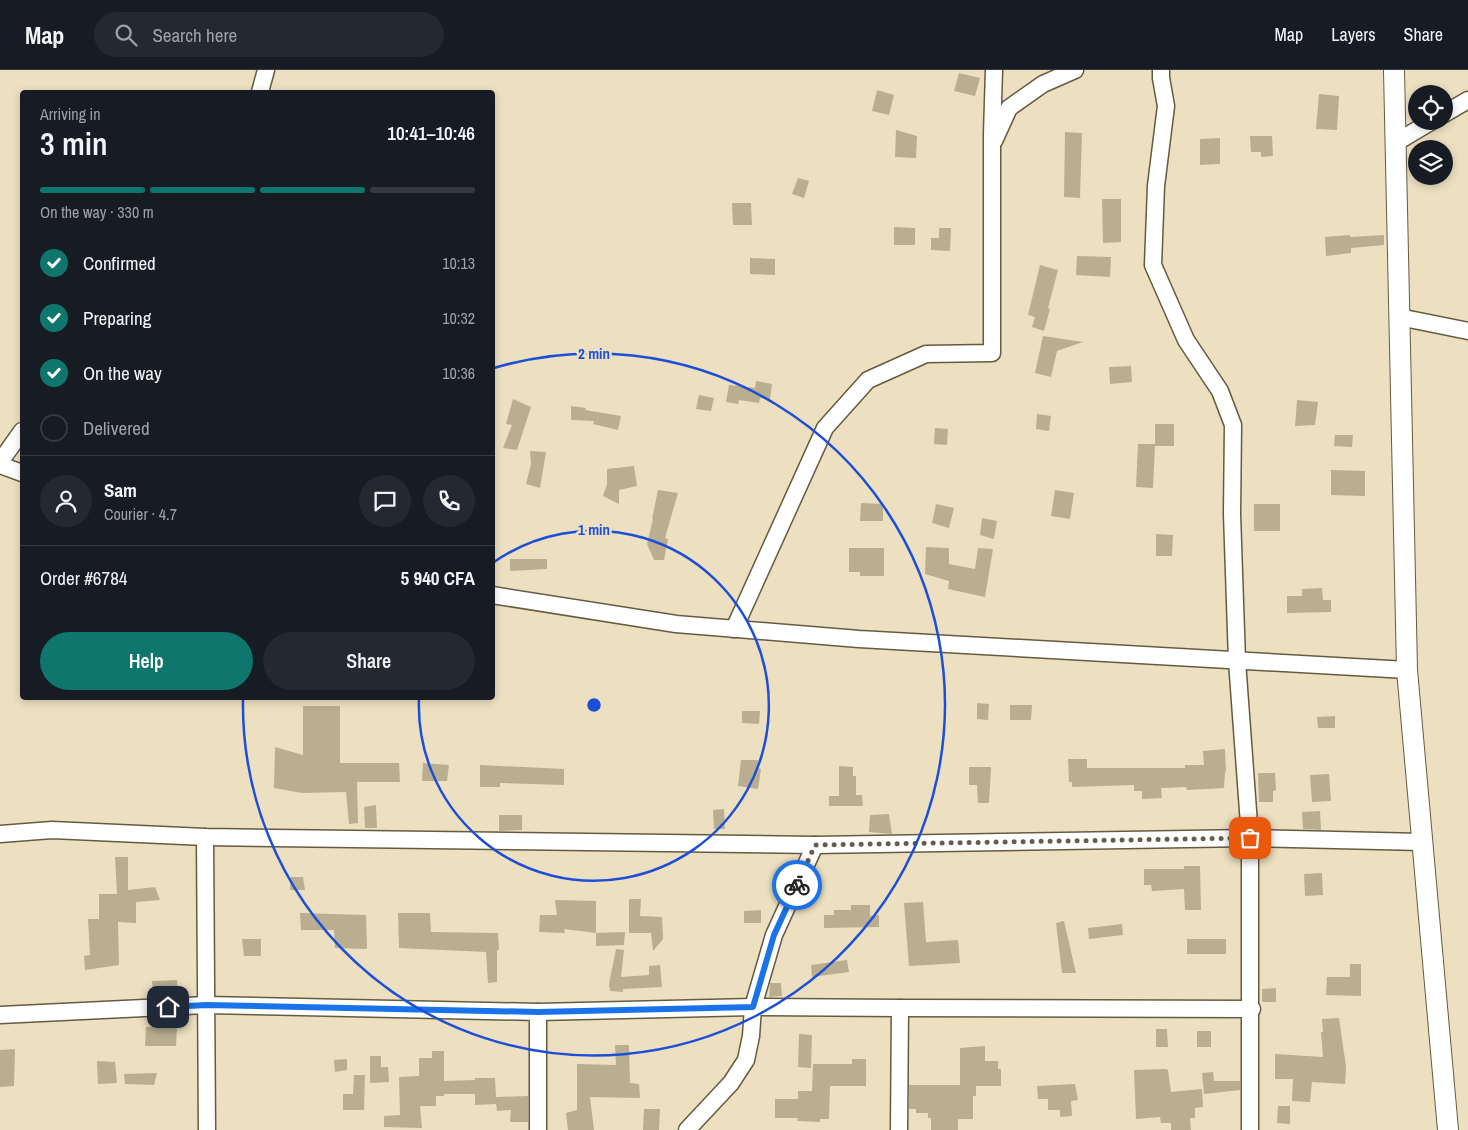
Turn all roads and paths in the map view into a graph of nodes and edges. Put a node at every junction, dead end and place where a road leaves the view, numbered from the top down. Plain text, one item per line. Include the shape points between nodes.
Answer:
1 (266, 70) edge
2 (994, 70) edge
3 (1075, 70) edge
4 (1161, 70) edge
5 (1394, 70) edge
6 (261, 90) edge
7 (1468, 100) edge
8 (1453, 109) edge
9 (1417, 130) edge
10 (1396, 143) junction
11 (993, 210) junction
12 (1399, 316) junction
13 (1468, 331) edge
14 (20, 434) edge
15 (0, 464) edge
16 (20, 472) edge
17 (495, 594) edge
18 (734, 629) junction
19 (1237, 660) junction
20 (1407, 670) junction
21 (0, 834) edge
22 (205, 837) junction
23 (1250, 838) junction
24 (1422, 842) junction
25 (815, 845) junction
26 (206, 1005) junction
27 (753, 1007) junction
28 (900, 1008) junction
29 (1252, 1009) junction
30 (538, 1012) junction
31 (0, 1014) edge
32 (208, 1130) edge
33 (538, 1130) edge
34 (687, 1130) edge
35 (899, 1130) edge
36 (1250, 1130) edge
37 (1448, 1130) edge

1 - 6 street
2 - 11 street
3 - 11 street via 1043,84 1009,108 993,144
4 - 19 street via 1166,106 1156,186 1153,266 1186,340 1220,390 1233,425 1232,514
5 - 10 street
7 - 8 street
9 - 10 street
10 - 12 street
11 - 18 street via 992,353 926,354 868,380 825,428
12 - 13 street
12 - 20 street
14 - 15 street
15 - 16 street
17 - 18 street via 676,624
18 - 19 street
19 - 20 street
19 - 23 street
20 - 24 street
21 - 22 street via 52,830
22 - 25 street
22 - 26 street
23 - 24 street
23 - 25 street
23 - 29 street
24 - 37 street
25 - 27 street via 774,935
26 - 30 street
26 - 31 street
26 - 32 street
27 - 28 street
27 - 30 street
27 - 34 street via 746,1060 731,1083
28 - 29 street
28 - 35 street
29 - 36 street
30 - 33 street

